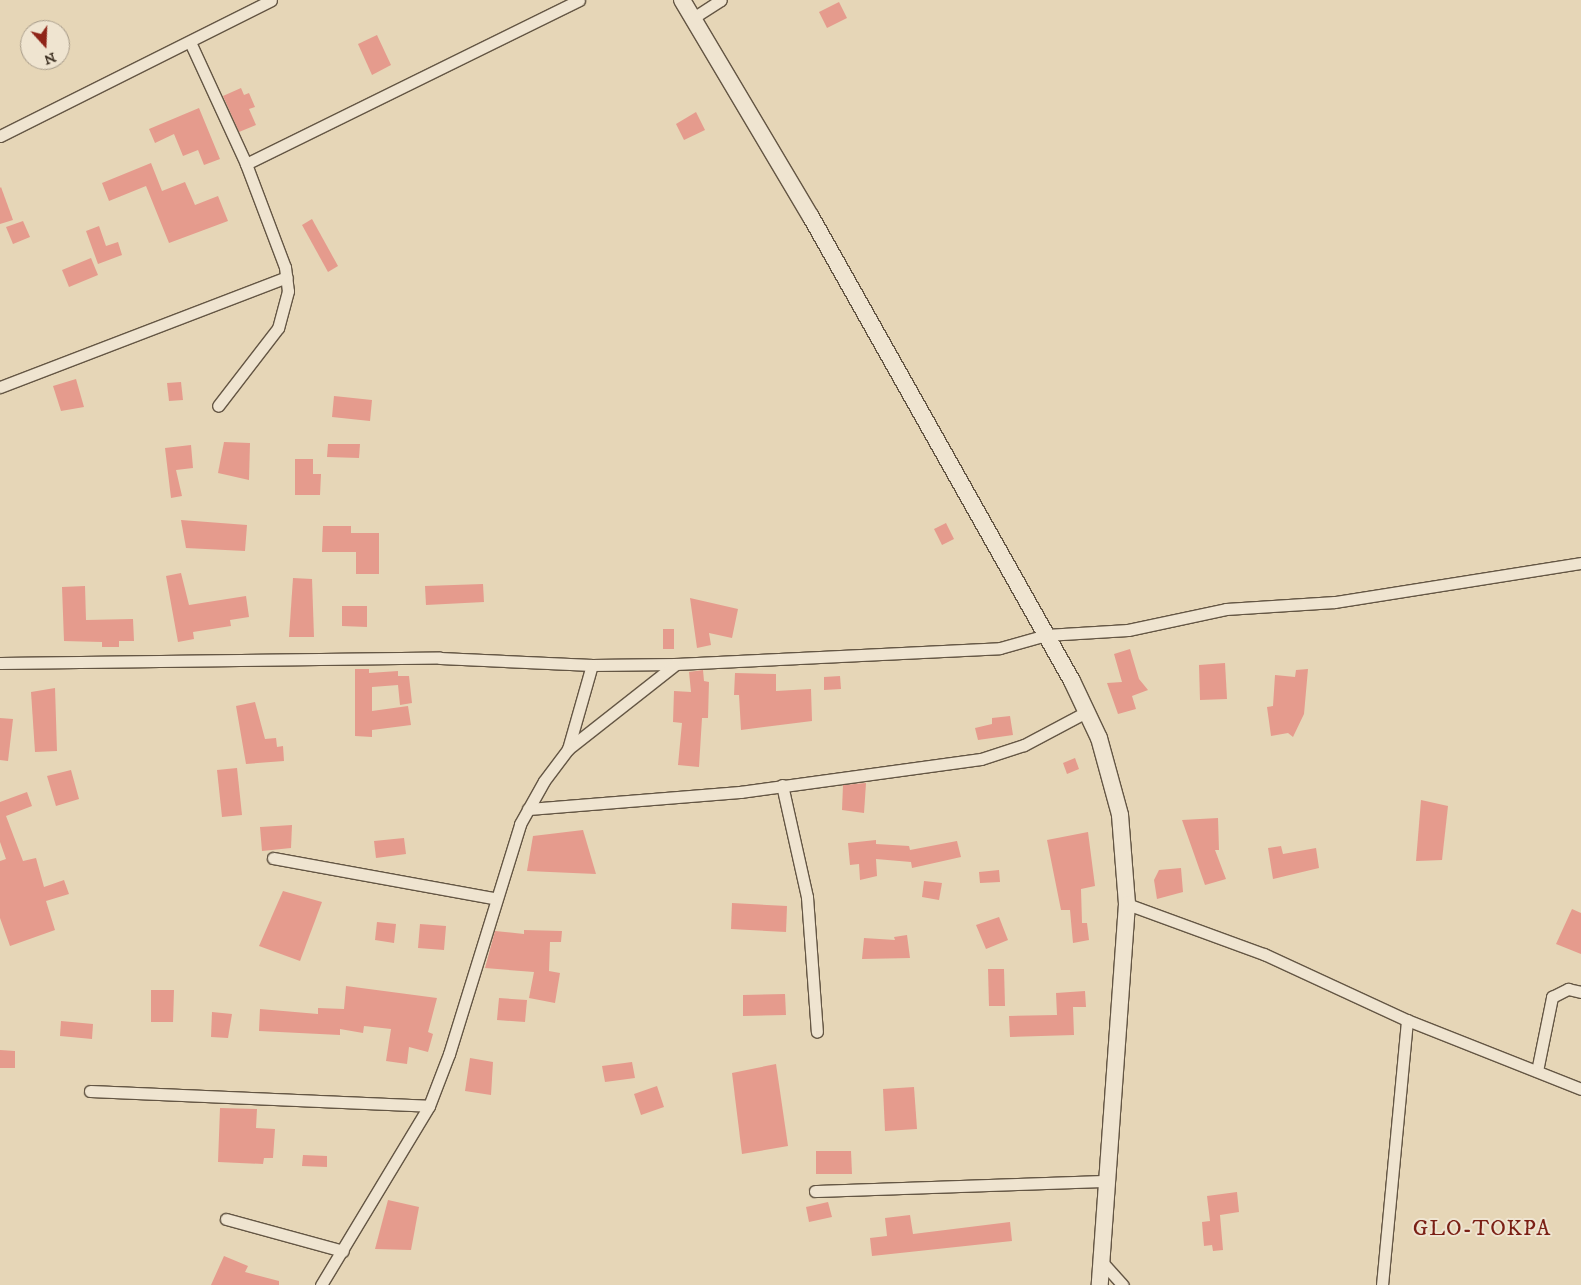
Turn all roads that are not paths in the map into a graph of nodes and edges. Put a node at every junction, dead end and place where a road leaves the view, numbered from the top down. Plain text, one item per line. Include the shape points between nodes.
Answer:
1 (271, 0) edge
2 (579, 0) edge
3 (682, 0) edge
4 (721, 0) edge
5 (693, 18) junction
6 (190, 42) junction
7 (0, 136) edge
8 (246, 164) junction
9 (287, 277) junction
10 (0, 387) edge
11 (218, 406) dead end
12 (1581, 563) edge
13 (1046, 635) junction
14 (0, 663) edge
15 (676, 664) junction
16 (592, 665) junction
17 (1086, 712) junction
18 (568, 749) junction
19 (782, 785) junction
20 (528, 809) junction
21 (273, 858) dead end
22 (494, 898) junction
23 (1127, 904) junction
24 (1581, 992) edge
25 (1407, 1020) junction
26 (817, 1032) dead end
27 (1537, 1071) junction
28 (1581, 1089) edge
29 (90, 1091) dead end
30 (429, 1106) junction
31 (1105, 1181) junction
32 (815, 1191) dead end
33 (226, 1219) dead end
34 (342, 1251) junction
35 (1102, 1262) junction
36 (1384, 1284) edge
37 (321, 1285) edge
38 (1100, 1285) edge
39 (1123, 1285) edge

1 - 6 street
2 - 8 street
3 - 5 main road
4 - 5 street
5 - 13 main road via 811,217
6 - 7 street
6 - 8 street
8 - 9 street
9 - 10 street
9 - 11 street via 288,291 278,328
12 - 13 street via 1336,602 1226,609 1128,630
13 - 15 street via 1000,648
13 - 17 main road
14 - 16 street via 440,658
15 - 16 street
15 - 18 street
16 - 18 street
17 - 19 street via 993,756
17 - 23 main road via 1100,738 1120,815
18 - 20 street via 544,780
19 - 20 street
19 - 26 street via 807,897
20 - 22 street
21 - 22 street
22 - 30 street via 449,1054
23 - 25 street via 1264,954
23 - 31 main road
24 - 27 street via 1568,989 1552,997
25 - 27 street
25 - 36 street
27 - 28 street
29 - 30 street
30 - 34 street
31 - 32 street
31 - 35 main road
33 - 34 street
34 - 37 street
35 - 38 main road
35 - 39 street

